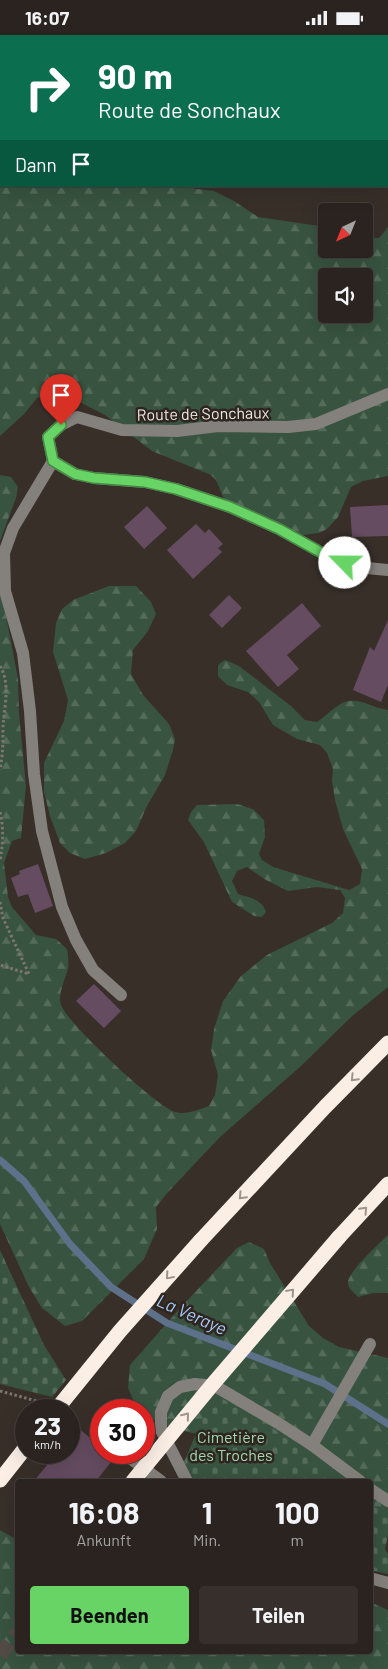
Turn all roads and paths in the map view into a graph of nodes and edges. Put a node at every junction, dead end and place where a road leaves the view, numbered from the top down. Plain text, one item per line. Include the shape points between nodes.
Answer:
1 (388, 394) edge
2 (53, 461) junction
3 (388, 570) edge
4 (0, 666) edge
5 (0, 770) edge
6 (0, 812) edge
7 (0, 861) edge
8 (0, 902) edge
9 (0, 965) edge
10 (121, 995) dead end
11 (388, 1043) edge
12 (388, 1184) edge
13 (370, 1343) dead end
14 (0, 1391) edge
15 (25, 1399) edge
16 (57, 1399) edge
17 (312, 1445) junction
18 (15, 1461) edge
19 (137, 1464) edge
20 (3, 1477) edge
21 (135, 1479) edge
22 (158, 1479) edge
23 (186, 1479) edge
24 (357, 1479) edge
25 (373, 1491) edge
26 (388, 1501) edge
27 (373, 1579) edge
28 (388, 1583) edge

1 - 2 street, Route de Sonchaux via 316,424 288,427 122,430 77,417 48,437
2 - 3 street via 75,474 145,482 185,492 230,507 279,529 331,558
2 - 10 street via 13,528 4,553 4,591 23,653 42,831 62,907 93,970
4 - 5 path via 7,689
6 - 7 path via 3,845
8 - 9 path via 3,918 28,973
11 -> 16 highway, bridge via 201,1240
21 -> 12 highway, bridge via 218,1377
13 - 17 street
14 - 15 path
17 - 23 street via 216,1386 195,1384 180,1387 168,1396 161,1412 161,1430
17 - 24 street
18 - 20 highway
19 - 22 street
25 - 26 street
27 - 28 street

